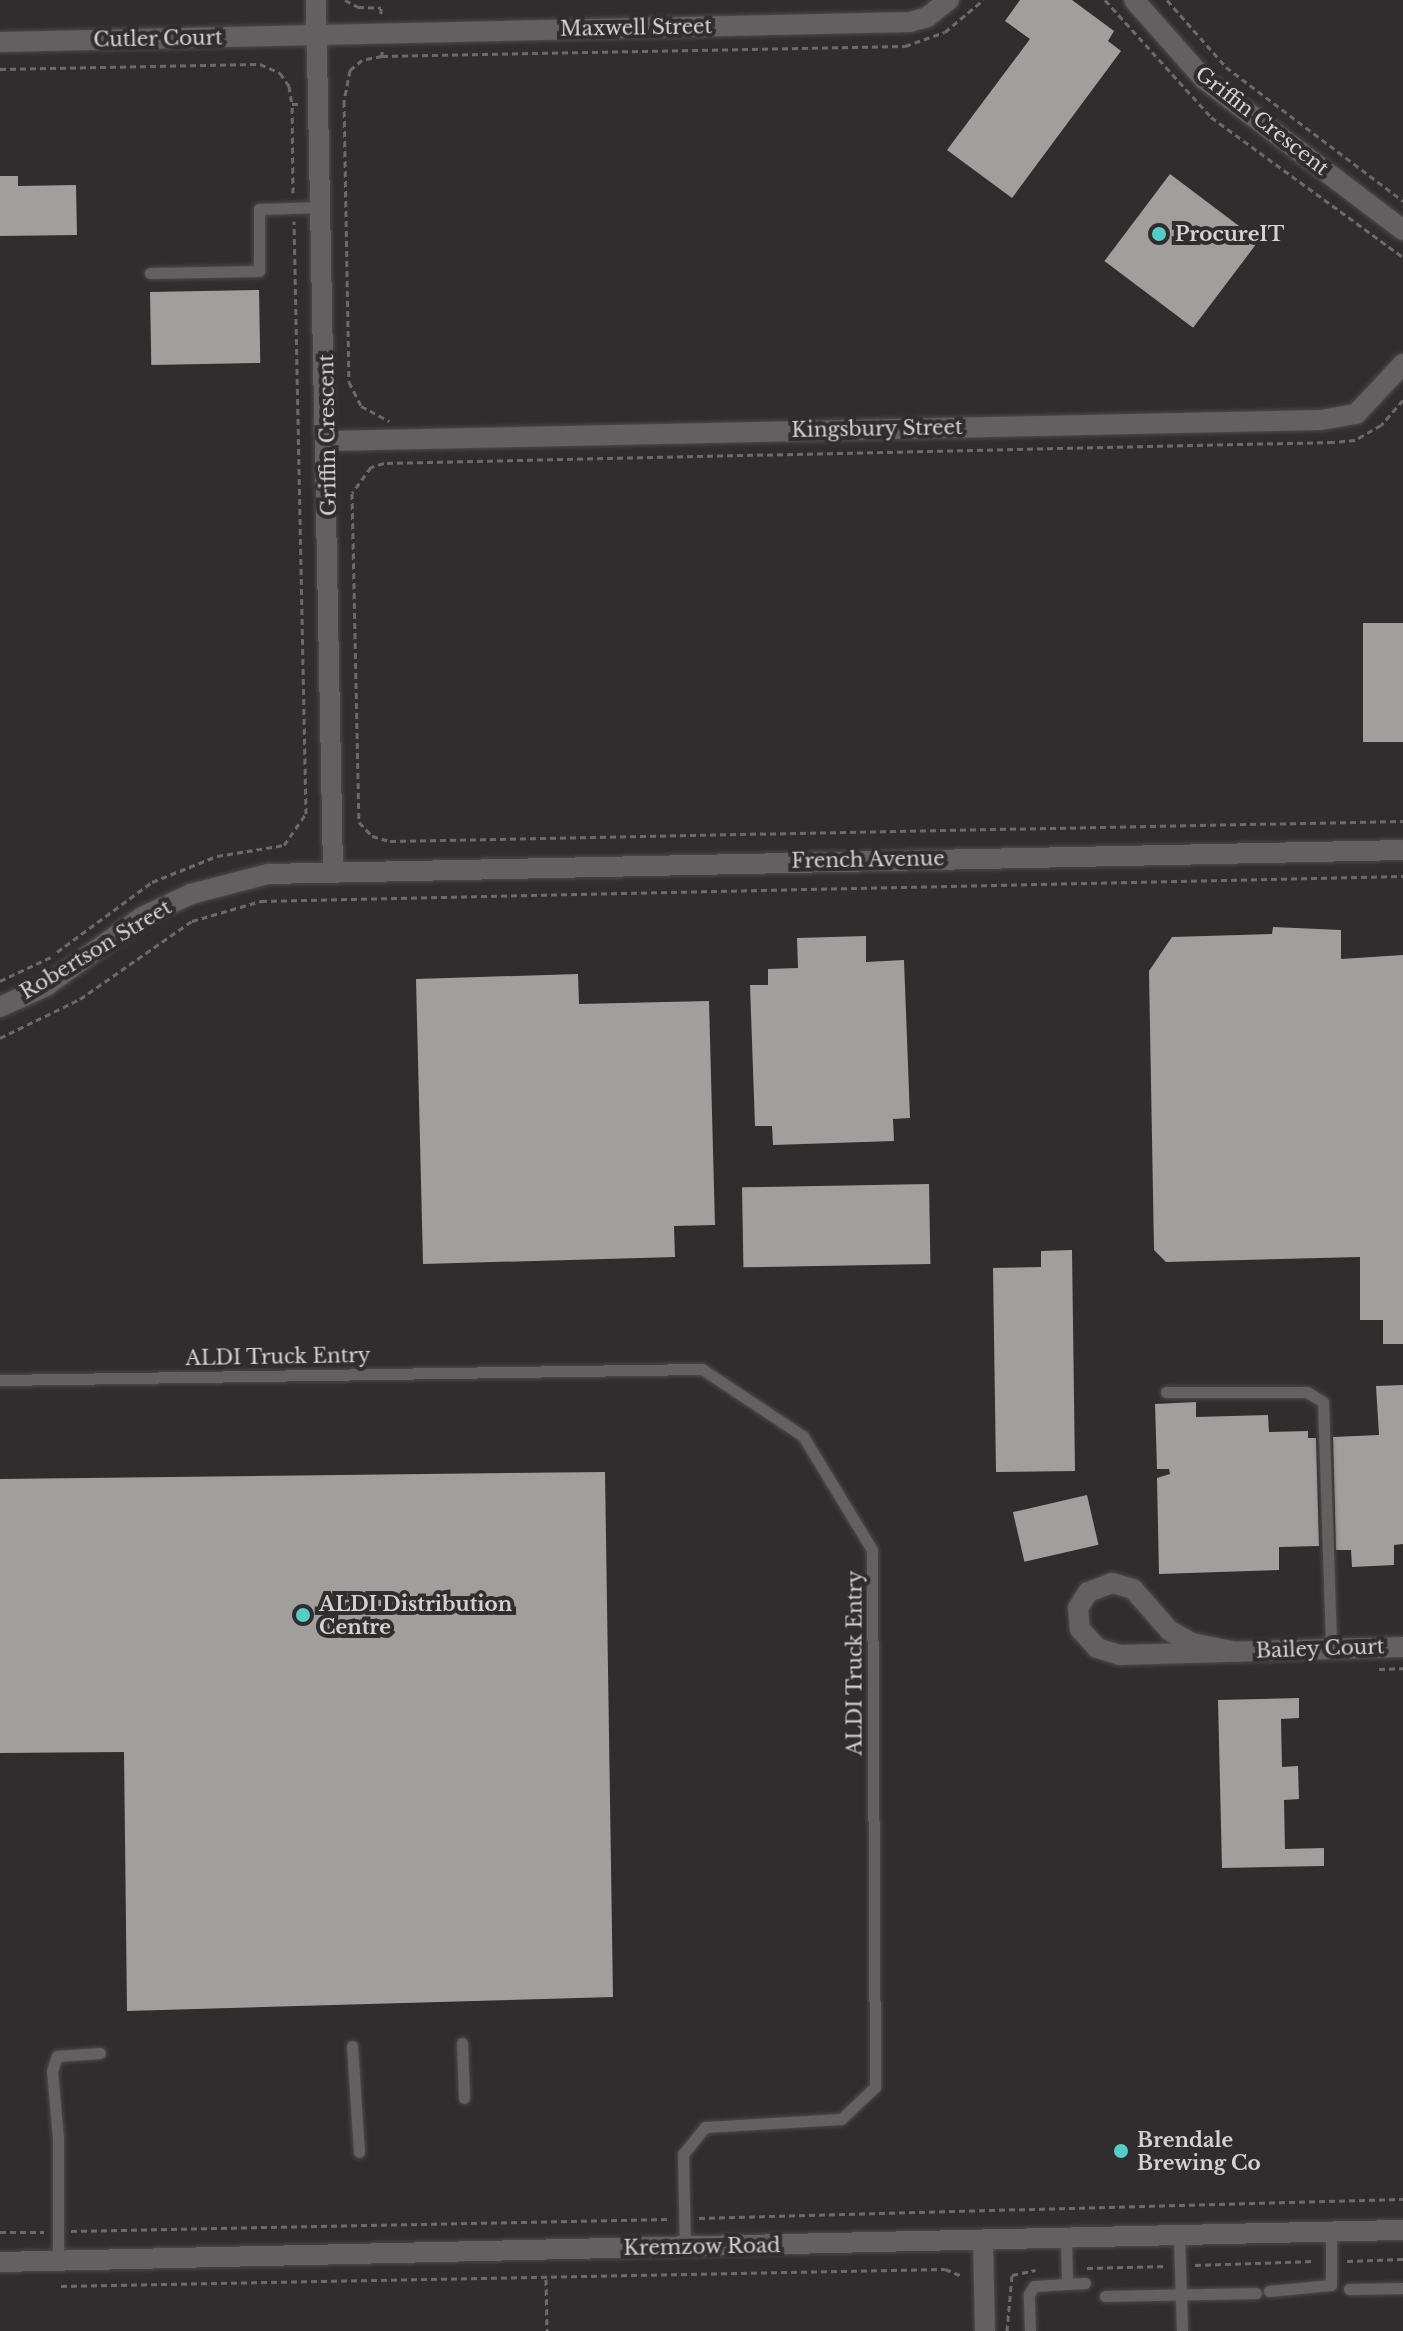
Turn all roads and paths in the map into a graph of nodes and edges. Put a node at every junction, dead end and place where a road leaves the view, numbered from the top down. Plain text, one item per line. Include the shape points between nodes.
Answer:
1 (316, 0) edge
2 (345, 0) edge
3 (949, 0) edge
4 (1105, 0) edge
5 (1134, 0) edge
6 (1167, 0) edge
7 (381, 17) dead end
8 (317, 37) junction
9 (0, 42) edge
10 (382, 56) dead end
11 (0, 69) edge
12 (344, 101) junction
13 (338, 102) dead end
14 (1403, 201) edge
15 (322, 207) junction
16 (294, 208) junction
17 (1403, 230) edge
18 (1403, 257) edge
19 (150, 273) dead end
20 (1403, 364) edge
21 (1403, 400) edge
22 (389, 421) dead end
23 (328, 441) junction
24 (1403, 821) edge
25 (310, 822) dead end
26 (1403, 850) edge
27 (333, 870) junction
28 (1403, 876) edge
29 (0, 1007) edge
30 (0, 1038) edge
31 (0, 1380) edge
32 (1166, 1392) dead end
33 (1403, 1647) edge
34 (1331, 1649) junction
35 (1237, 1652) junction
36 (462, 2043) dead end
37 (352, 2046) dead end
38 (100, 2053) dead end
39 (464, 2098) dead end
40 (359, 2152) dead end
41 (1403, 2199) edge
42 (683, 2219) junction
43 (1403, 2230) edge
44 (0, 2232) edge
45 (58, 2232) junction
46 (1331, 2232) junction
47 (1179, 2236) junction
48 (1066, 2238) junction
49 (983, 2241) junction
50 (685, 2247) junction
51 (58, 2261) junction
52 (0, 2262) edge
53 (960, 2275) dead end
54 (546, 2278) junction
55 (1067, 2283) junction
56 (1085, 2283) dead end
57 (61, 2286) dead end
58 (1403, 2288) edge
59 (1349, 2289) dead end
60 (1269, 2291) dead end
61 (1256, 2293) dead end
62 (1181, 2294) junction
63 (1105, 2296) dead end
64 (547, 2331) edge
65 (985, 2331) edge
66 (1030, 2331) edge
67 (1182, 2331) edge

1 - 8 street, Griffin Crescent
2 - 7 path via 358,7 381,8
3 - 8 street, Maxwell Street via 910,22
4 - 18 path via 1211,117
5 - 17 street, Griffin Crescent via 1204,79
6 - 14 path via 1226,67
8 - 9 street, Cutler Court
8 - 15 street, Griffin Crescent
10 - 12 path via 362,60 350,70
11 - 16 path via 260,64 280,73 294,104
12 - 13 path
12 - 22 path via 349,382 361,406
15 - 16 lane
15 - 23 street, Griffin Crescent
16 - 19 lane via 259,209 259,271
16 - 25 path via 303,822
20 - 23 street, Kingsbury Street via 1356,414 1321,420
21 - 24 path via 1381,425 1355,440 1333,442 371,467 352,493 356,821 372,836 390,841
23 - 27 street, Griffin Crescent
26 - 27 street, French Avenue
27 - 29 street, Robertson Street via 268,874 191,894 142,917 46,986
28 - 30 path via 261,901 192,921 80,999
31 - 42 lane, ALDI Truck Entry via 702,1369 803,1436 872,1550 875,2087 841,2119 705,2127 683,2154
32 - 34 lane via 1307,1392 1323,1402
33 - 34 street, Bailey Court
34 - 35 street, Bailey Court
35 - 35 street, Bailey Court via 1120,1655 1097,1648 1080,1629 1078,1608 1088,1592 1112,1583 1133,1589 1169,1630 1192,1643
36 - 39 lane
37 - 40 lane
38 - 45 lane via 57,2056 52,2071
41 - 42 path
42 - 45 path
42 - 50 lane, ALDI Truck Entry
43 - 46 street, Kremzow Road
44 - 45 path
45 - 51 lane
46 - 47 street, Kremzow Road
46 - 60 lane via 1331,2285
47 - 48 street, Kremzow Road
47 - 62 lane
48 - 49 street, Kremzow Road
48 - 55 lane
49 - 50 street, Kremzow Road
49 - 65 street
50 - 51 street, Kremzow Road
51 - 52 street, Kremzow Road
53 - 54 path via 945,2269
54 - 57 path
54 - 64 path
55 - 56 lane
55 - 66 lane via 1030,2290
58 - 59 lane
61 - 62 lane
62 - 63 lane
62 - 67 lane

